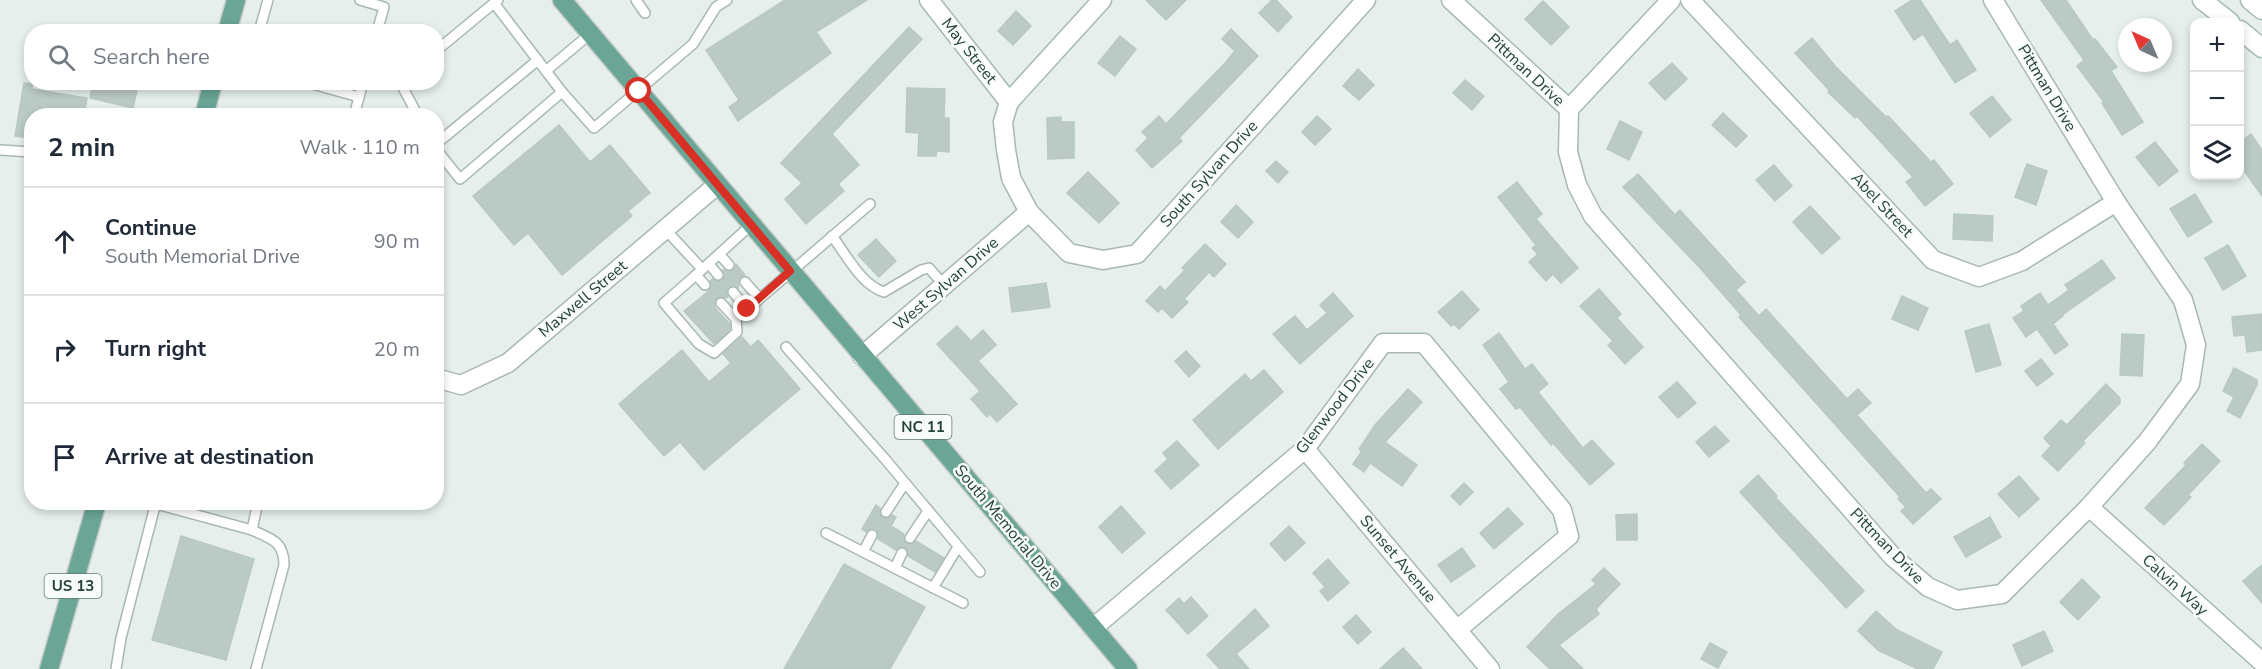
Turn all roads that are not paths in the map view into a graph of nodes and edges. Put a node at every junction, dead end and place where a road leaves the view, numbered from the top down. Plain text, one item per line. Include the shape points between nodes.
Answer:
1 (236, 0) edge
2 (268, 0) edge
3 (360, 0) edge
4 (562, 0) edge
5 (636, 0) edge
6 (727, 0) edge
7 (929, 0) edge
8 (1102, 0) edge
9 (1366, 0) edge
10 (1451, 0) edge
11 (1671, 0) edge
12 (1690, 0) edge
13 (1993, 0) edge
14 (2202, 0) edge
15 (2250, 0) edge
16 (496, 1) edge
17 (2262, 10) edge
18 (645, 13) dead end
19 (2225, 18) edge
20 (229, 24) edge
21 (261, 24) edge
22 (379, 24) edge
23 (2244, 33) edge
24 (590, 34) junction
25 (444, 44) edge
26 (2262, 48) edge
27 (538, 60) junction
28 (547, 70) junction
29 (211, 90) edge
30 (334, 90) edge
31 (361, 90) edge
32 (404, 90) edge
33 (639, 91) junction
34 (562, 92) junction
35 (359, 97) junction
36 (1009, 102) junction
37 (206, 108) edge
38 (356, 108) edge
39 (414, 108) edge
40 (1569, 109) junction
41 (444, 137) edge
42 (0, 150) edge
43 (24, 152) edge
44 (444, 159) edge
45 (717, 185) junction
46 (2116, 202) junction
47 (870, 204) dead end
48 (1029, 212) junction
49 (751, 225) junction
50 (665, 229) junction
51 (832, 236) junction
52 (719, 254) junction
53 (729, 265) dead end
54 (702, 269) junction
55 (790, 271) junction
56 (718, 275) dead end
57 (745, 282) dead end
58 (705, 285) dead end
59 (944, 285) junction
60 (733, 292) dead end
61 (759, 298) junction
62 (721, 303) dead end
63 (747, 309) junction
64 (735, 319) junction
65 (786, 347) dead end
66 (862, 356) junction
67 (444, 380) edge
68 (1305, 449) junction
69 (905, 483) junction
70 (2089, 507) junction
71 (95, 510) edge
72 (152, 510) edge
73 (179, 510) edge
74 (256, 510) edge
75 (928, 511) junction
76 (886, 512) dead end
77 (252, 530) junction
78 (826, 533) dead end
79 (872, 535) dead end
80 (910, 538) dead end
81 (958, 547) junction
82 (863, 552) junction
83 (902, 553) dead end
84 (895, 568) junction
85 (980, 572) dead end
86 (933, 588) junction
87 (963, 603) dead end
88 (1093, 628) junction
89 (1457, 630) junction
90 (2262, 662) edge
91 (49, 669) edge
92 (116, 669) edge
93 (256, 669) edge
94 (1128, 669) edge
95 (1490, 669) edge

1 - 20 main road
2 - 21 lane
3 - 22 lane via 384,7
4 - 24 main road, South Memorial Drive / NC 11
5 - 18 lane
6 - 33 lane via 716,7 693,44
7 - 36 street, May Street
8 - 36 street
9 - 48 street, South Sylvan Drive via 1137,254 1103,260 1069,253
10 - 40 street, Pittman Drive
11 - 40 street
12 - 46 street, Abel Street via 1933,260 1979,277 2022,261
13 - 46 street, Pittman Drive
14 - 19 street
15 - 17 street
16 - 25 lane
16 - 27 lane
23 - 26 street
24 - 28 lane
24 - 33 main road, South Memorial Drive / NC 11
27 - 28 lane
27 - 41 lane
28 - 34 lane
29 - 37 main road
30 - 35 lane
31 - 35 lane
32 - 39 lane
33 - 34 lane via 594,128
33 - 45 main road, South Memorial Drive / NC 11
34 - 44 lane via 460,179
35 - 38 lane
36 - 48 street, South Sylvan Drive via 1003,122 1011,178
40 - 70 street, Pittman Drive via 1568,152 1577,185 1593,216 1893,557 1928,587 1957,600 2002,594
42 - 43 lane
45 - 49 main road, South Memorial Drive / NC 11
45 - 50 street, Maxwell Street
46 - 70 street, Pittman Drive via 2183,300 2196,345 2190,384 2147,442
47 - 51 lane
48 - 59 street, West Sylvan Drive
49 - 52 lane
49 - 55 main road, South Memorial Drive / NC 11
50 - 54 lane
50 - 67 street, Maxwell Street via 508,363 461,385
51 - 55 lane
51 - 59 lane via 874,289 884,292 929,268
52 - 53 lane
52 - 54 lane
54 - 56 lane
54 - 58 lane
54 - 64 lane via 664,303 699,344 714,353 737,332
55 - 61 lane
55 - 66 main road, South Memorial Drive / NC 11
57 - 61 lane
59 - 66 street, West Sylvan Drive
60 - 63 lane
61 - 63 lane
62 - 64 lane
63 - 64 lane
65 - 69 lane
66 - 88 main road, South Memorial Drive / NC 11
68 - 88 street, Glenwood Drive
68 - 89 street, Sunset Avenue
68 - 89 street, Glenwood Drive via 1383,344 1424,343 1562,510 1569,536
69 - 75 lane
69 - 76 lane
70 - 90 street, Calvin Way
71 - 91 main road, US 13
72 - 92 lane
73 - 77 lane
74 - 77 lane
75 - 80 lane
75 - 81 lane
77 - 93 lane via 282,547 284,558
78 - 82 lane
79 - 82 lane
81 - 85 lane
81 - 86 lane
82 - 84 lane
83 - 84 lane
84 - 86 lane
86 - 87 lane
88 - 94 main road, South Memorial Drive / NC 11
89 - 95 street, Sunset Avenue

